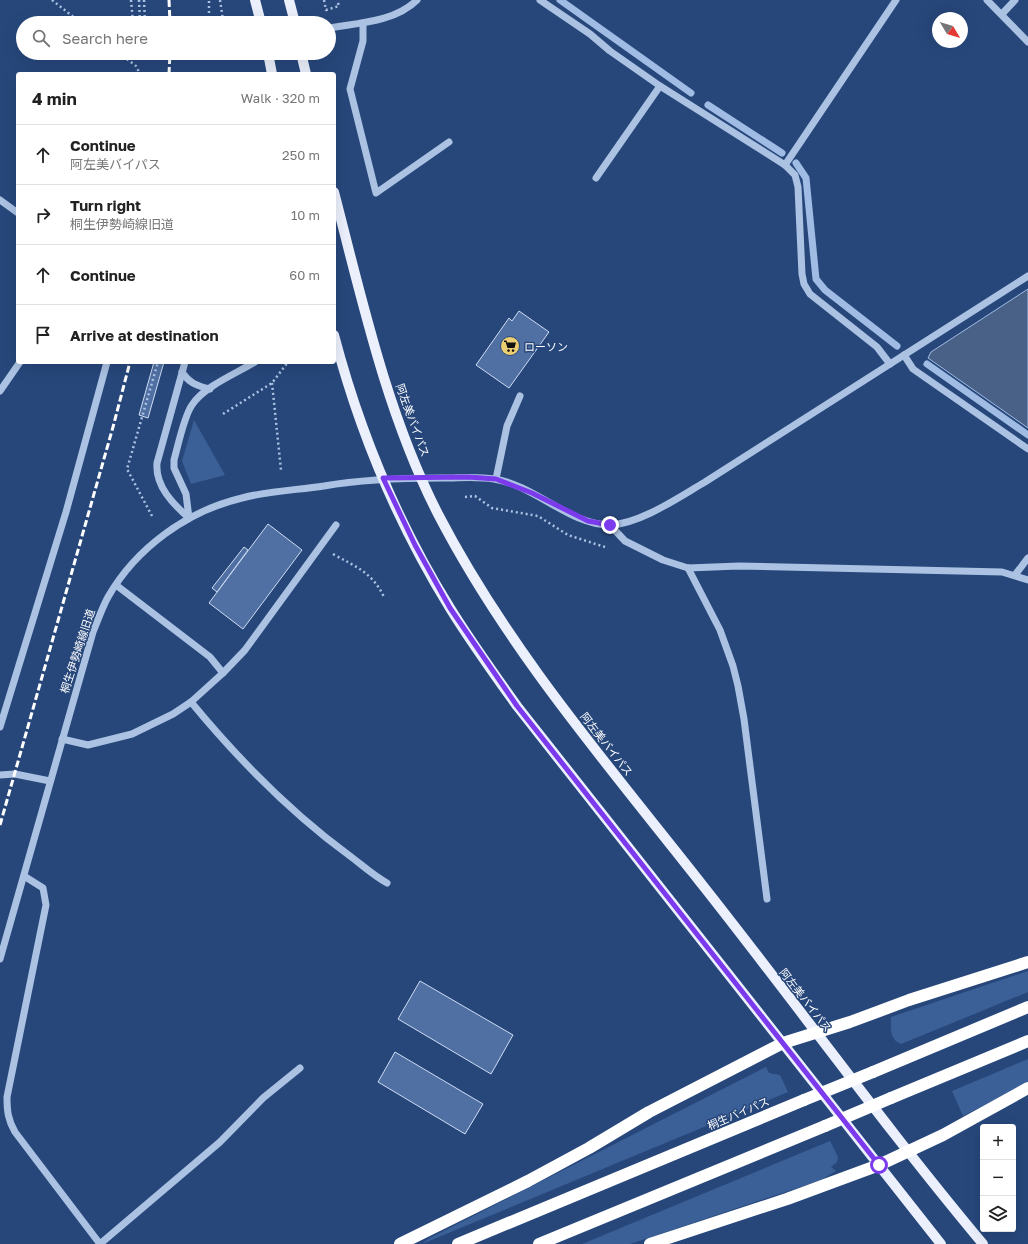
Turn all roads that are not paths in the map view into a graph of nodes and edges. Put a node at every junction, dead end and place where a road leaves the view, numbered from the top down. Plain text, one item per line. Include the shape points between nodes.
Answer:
1 (255, 0) edge
2 (289, 0) edge
3 (418, 0) edge
4 (540, 0) edge
5 (896, 0) edge
6 (987, 0) edge
7 (1015, 0) edge
8 (1002, 14) junction
9 (259, 16) edge
10 (292, 16) edge
11 (364, 23) junction
12 (336, 27) edge
13 (1028, 42) edge
14 (269, 60) edge
15 (303, 60) edge
16 (272, 72) edge
17 (306, 72) edge
18 (660, 86) junction
19 (449, 142) dead end
20 (785, 165) junction
21 (596, 178) dead end
22 (0, 200) edge
23 (336, 200) edge
24 (16, 212) edge
25 (1028, 276) edge
26 (336, 342) edge
27 (904, 355) junction
28 (19, 364) edge
29 (106, 364) edge
30 (184, 364) edge
31 (252, 364) edge
32 (890, 364) junction
33 (182, 372) junction
34 (210, 389) junction
35 (0, 391) edge
36 (520, 396) dead end
37 (1028, 449) edge
38 (383, 478) junction
39 (421, 478) junction
40 (496, 479) junction
41 (190, 518) junction
42 (336, 525) dead end
43 (610, 525) junction
44 (1028, 558) edge
45 (688, 568) junction
46 (1015, 575) junction
47 (1028, 580) edge
48 (116, 585) junction
49 (223, 673) junction
50 (191, 702) junction
51 (0, 727) edge
52 (62, 739) junction
53 (0, 775) edge
54 (50, 781) junction
55 (24, 876) junction
56 (387, 883) dead end
57 (767, 899) dead end
58 (0, 959) edge
59 (1028, 962) edge
60 (1028, 1007) edge
61 (816, 1033) junction
62 (1028, 1041) edge
63 (783, 1043) junction
64 (300, 1068) dead end
65 (1028, 1088) edge
66 (909, 1152) junction
67 (879, 1165) junction
68 (100, 1244) edge
69 (400, 1244) edge
70 (458, 1244) edge
71 (540, 1244) edge
72 (650, 1244) edge
73 (941, 1244) edge
74 (983, 1244) edge

1 - 9 main road
2 - 10 main road
3 - 11 street via 394,15
4 - 18 street
5 - 20 street
6 - 8 street
7 - 8 street
8 - 13 street
11 - 12 street
11 - 19 street via 363,41 350,90 376,193
14 - 16 main road
15 - 17 main road
18 - 20 street
18 - 21 street
20 - 32 street via 795,175 798,188 804,284 810,294 877,348
22 - 24 street
23 - 39 main road, 阿左美バイパス via 371,336
25 - 27 street
26 - 38 main road
27 - 32 street
27 - 37 street via 913,369
28 - 35 street
29 - 51 street via 66,512
30 - 33 street
31 - 34 street
32 - 43 street via 705,482 637,518
33 - 34 street via 188,381
33 - 41 street via 156,470 171,502
34 - 41 street via 198,397 191,406 174,460 174,468 186,494
36 - 40 street via 507,426
38 - 39 street, 桐生伊勢崎線旧道
38 - 41 street, 桐生伊勢崎線旧道 via 242,498 217,505
38 - 63 main road via 415,545 450,608 517,706
39 - 40 street, 桐生伊勢崎線旧道
39 - 61 main road, 阿左美バイパス via 468,569 546,685
40 - 43 street, 桐生伊勢崎線旧道 via 532,493 588,521
41 - 48 street, 桐生伊勢崎線旧道 via 152,544
42 - 49 street via 245,650
43 - 45 street via 625,542 656,558
44 - 46 street
45 - 46 street via 747,566 1002,572
45 - 57 street via 720,630 734,673 744,719
46 - 47 street
48 - 49 street via 210,656
48 - 52 street, 桐生伊勢崎線旧道 via 107,598 93,632
49 - 50 street
50 - 52 street via 132,734 88,745
50 - 56 street via 246,766 267,786 334,844
52 - 54 street, 桐生伊勢崎線旧道
53 - 54 street via 15,774
54 - 55 street, 桐生伊勢崎線旧道
55 - 58 street, 桐生伊勢崎線旧道
55 - 68 street via 43,888 46,905 7,1097 9,1121
59 - 61 highway
60 - 70 highway, 桐生バイパス, bridge
61 - 63 highway
61 - 66 main road, 阿左美バイパス
62 - 71 highway, bridge
63 - 67 main road
63 - 69 highway via 649,1112 528,1181
64 - 68 street via 263,1098 220,1142
65 - 66 highway
66 - 67 highway
66 - 74 main road, 阿左美バイパス
67 - 72 highway via 787,1199
67 - 73 main road

